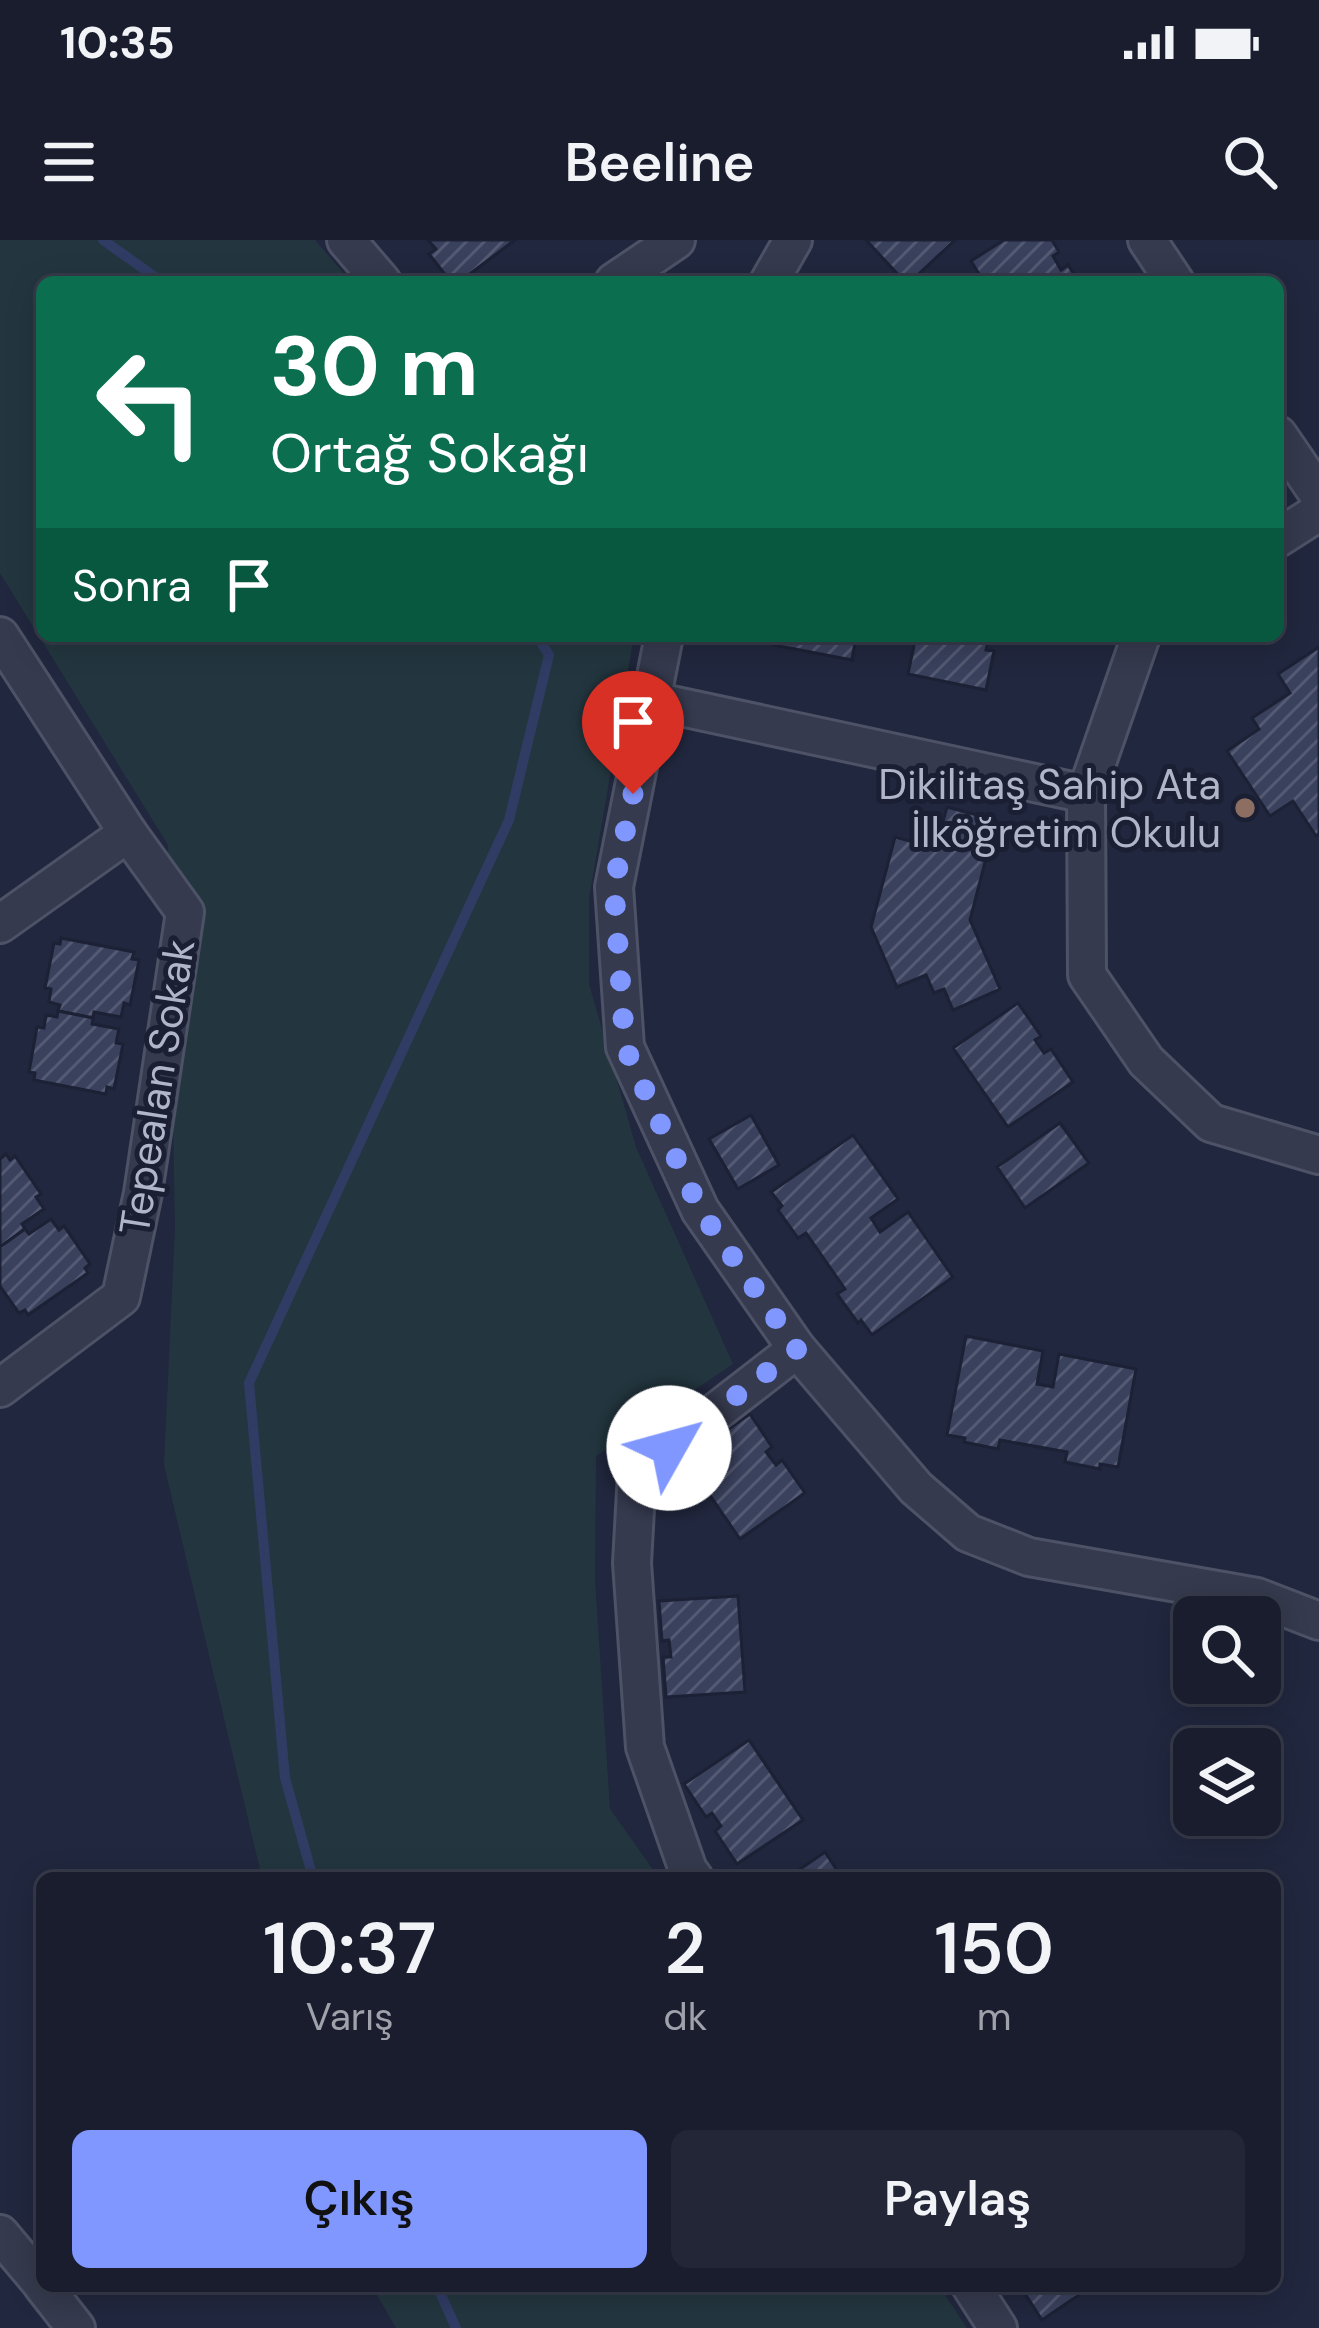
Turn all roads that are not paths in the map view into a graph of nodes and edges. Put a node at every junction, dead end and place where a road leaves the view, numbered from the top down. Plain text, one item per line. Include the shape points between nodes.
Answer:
1 (346, 240) edge
2 (676, 240) edge
3 (794, 240) edge
4 (1147, 240) edge
5 (377, 276) edge
6 (623, 276) edge
7 (773, 276) edge
8 (1171, 276) edge
9 (1284, 443) edge
10 (1319, 495) edge
11 (1319, 512) edge
12 (1284, 534) edge
13 (0, 636) edge
14 (663, 642) edge
15 (1139, 642) edge
16 (653, 701) junction
17 (1086, 794) junction
18 (128, 832) junction
19 (0, 924) edge
20 (1319, 1154) edge
21 (797, 1349) junction
22 (0, 1388) edge
23 (1319, 1621) edge
24 (690, 1872) edge
25 (0, 2234) edge
26 (36, 2277) edge
27 (48, 2292) edge
28 (975, 2292) edge
29 (76, 2328) edge
30 (998, 2328) edge

1 - 5 street
2 - 6 street
3 - 7 street
4 - 8 street
9 - 10 street
11 - 12 street
13 - 18 street, Tepealan Sokak
14 - 16 street
15 - 17 street
16 - 17 street
16 - 21 street via 614,886 625,1047 700,1210
17 - 20 street via 1088,975 1146,1061 1211,1123
18 - 19 street
18 - 22 street, Tepealan Sokak via 185,912 122,1297
21 - 23 street via 916,1488 968,1533 1029,1557 1257,1597
21 - 24 street via 637,1473 632,1563 645,1747
25 - 26 street
27 - 29 street
28 - 30 street

